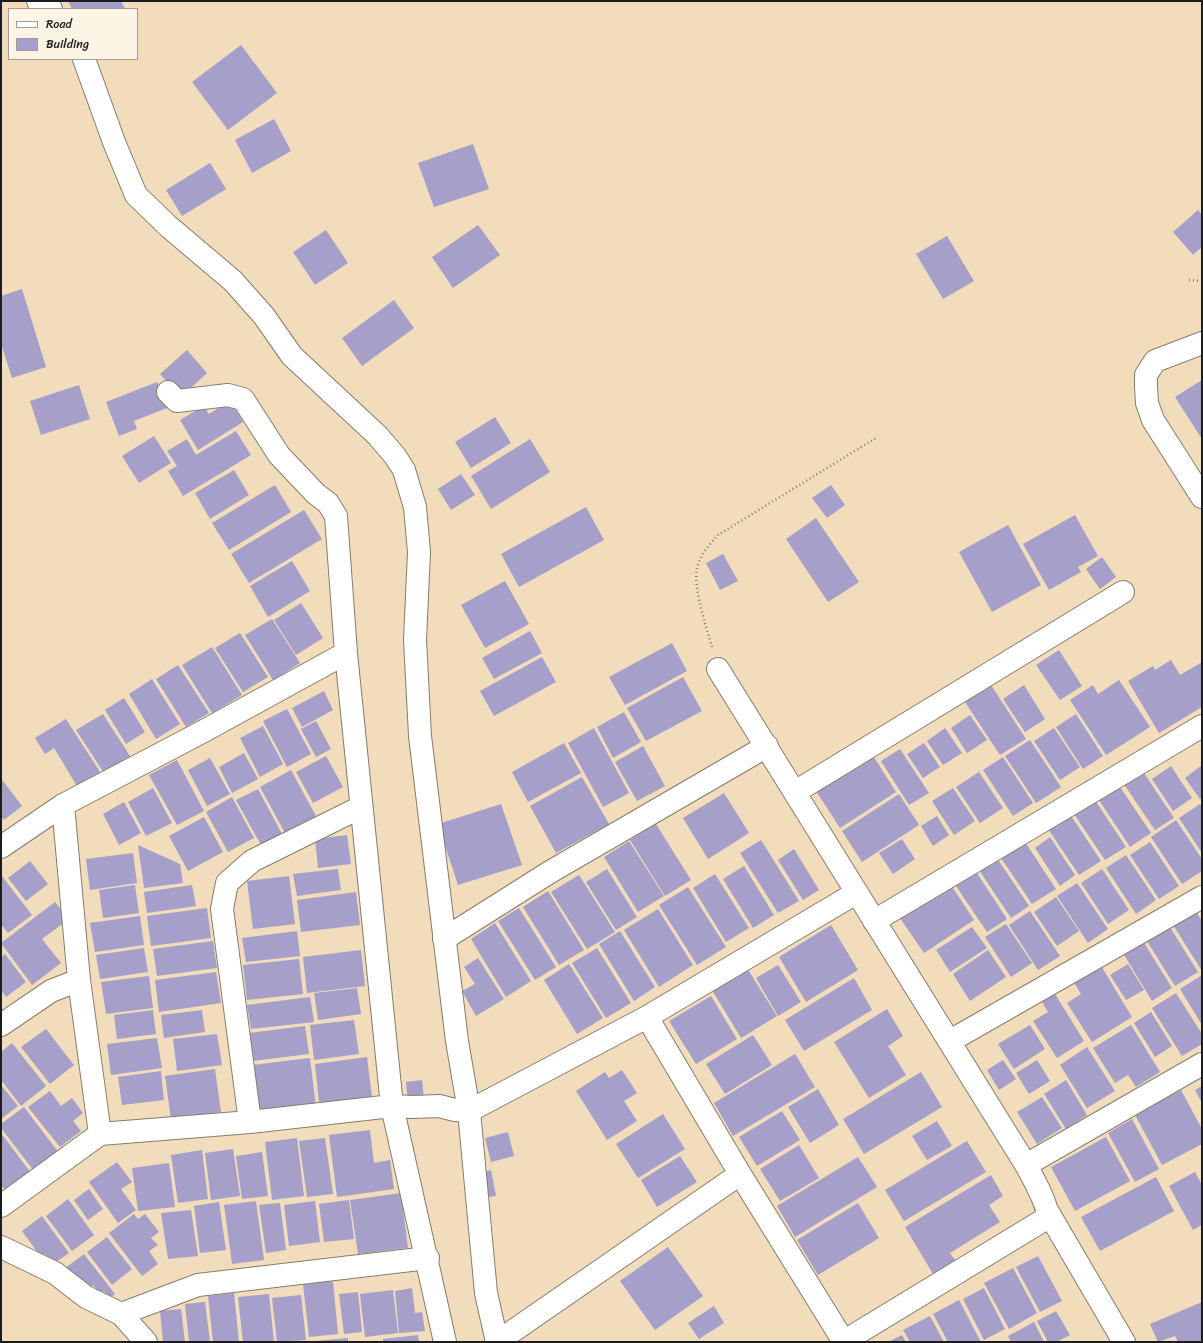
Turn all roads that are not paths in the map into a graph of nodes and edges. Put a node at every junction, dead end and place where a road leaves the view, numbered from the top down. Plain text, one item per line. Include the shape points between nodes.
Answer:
1 (38, 1) edge
2 (49, 8) edge
3 (84, 60) edge
4 (1202, 343) edge
5 (168, 392) dead end
6 (1202, 497) edge
7 (1123, 592) dead end
8 (346, 653) junction
9 (718, 669) road end
10 (1202, 726) edge
11 (767, 746) junction
12 (795, 792) junction
13 (63, 805) junction
14 (361, 807) junction
15 (1, 847) edge
16 (856, 893) junction
17 (1202, 897) edge
18 (874, 921) junction
19 (444, 939) junction
20 (79, 980) junction
21 (647, 1017) junction
22 (1, 1025) edge
23 (950, 1041) junction
24 (1202, 1064) edge
25 (403, 1107) junction
26 (469, 1111) junction
27 (250, 1122) junction
28 (100, 1134) junction
29 (1026, 1165) junction
30 (740, 1174) junction
31 (1, 1206) edge
32 (1048, 1212) junction
33 (1, 1247) edge
34 (428, 1258) junction
35 (121, 1314) junction
36 (146, 1342) edge
37 (446, 1342) edge
38 (497, 1342) edge
39 (844, 1342) edge
40 (1124, 1342) edge

1 - 2 street
3 - 19 street via 136,194 168,226 233,280 264,316 292,356 377,435 404,470 415,507 419,552 415,640 420,736
4 - 6 street via 1155,361 1146,375 1147,403 1153,420
5 - 8 street via 178,401 228,395 243,399 279,454 316,494 328,503 336,516
7 - 12 street
8 - 13 street
8 - 14 street
9 - 11 street
10 - 18 street
11 - 12 street
11 - 19 street via 550,872
12 - 16 street
13 - 15 street
13 - 20 street
14 - 25 street
14 - 27 street via 252,861 227,883 222,909
16 - 18 street
16 - 21 street
17 - 23 street
18 - 23 street
19 - 26 street
20 - 22 street via 52,991
20 - 28 street
21 - 26 street
21 - 30 street
23 - 29 street
24 - 29 street
25 - 26 street via 438,1106
25 - 27 street
25 - 34 street
26 - 38 street via 486,1294
27 - 28 street
28 - 31 street
29 - 32 street
30 - 38 street
30 - 39 street
32 - 39 street via 1042,1221
32 - 40 street
33 - 35 street via 55,1272 86,1297
34 - 35 street via 198,1285
34 - 37 street
35 - 36 street

